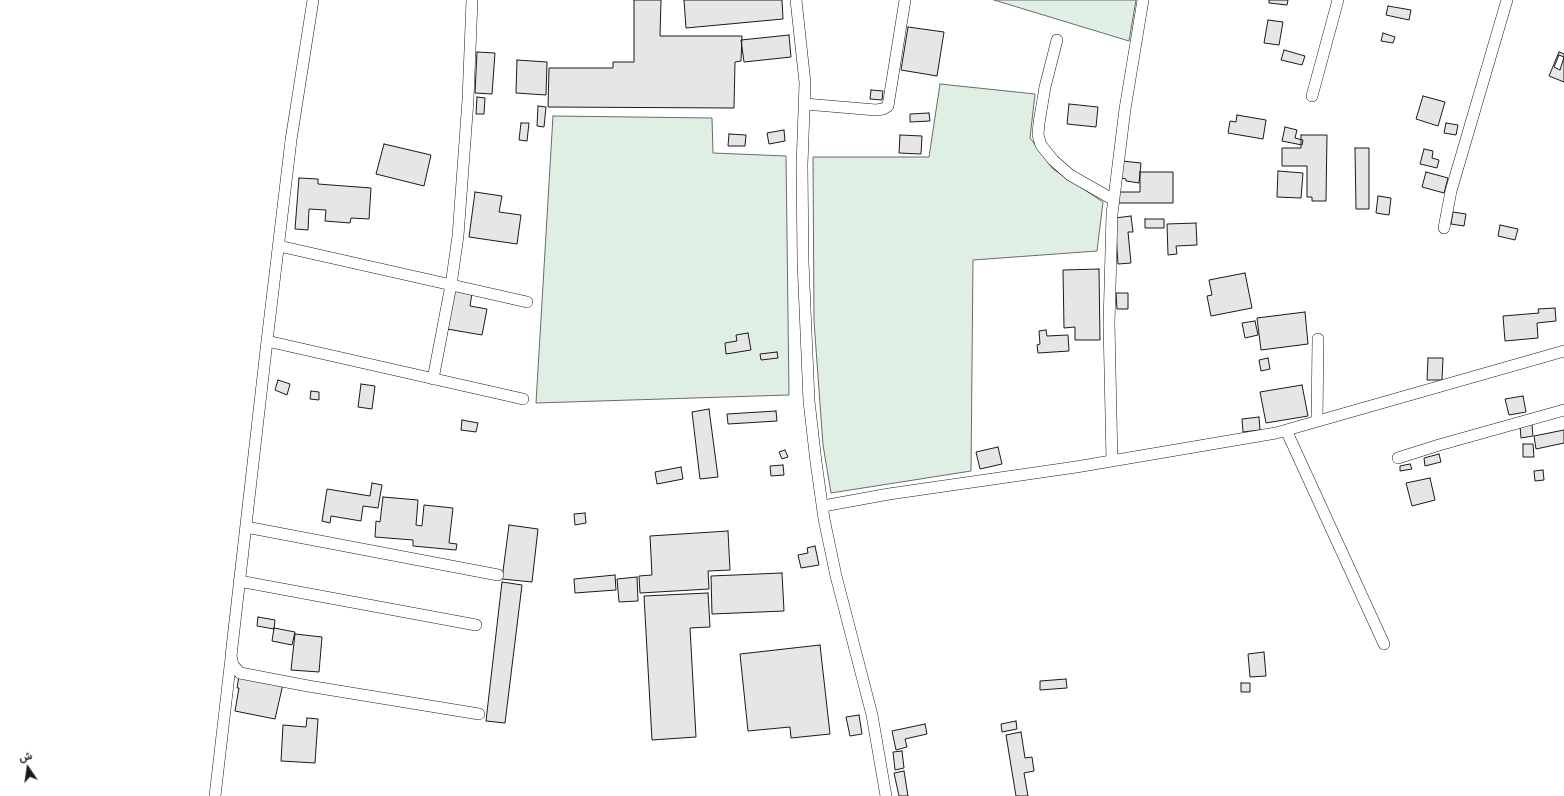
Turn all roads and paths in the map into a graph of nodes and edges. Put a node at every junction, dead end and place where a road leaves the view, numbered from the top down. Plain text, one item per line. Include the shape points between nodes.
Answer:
1 (313, 0) edge
2 (472, 0) edge
3 (796, 0) edge
4 (905, 0) edge
5 (1143, 0) edge
6 (1338, 0) edge
7 (1507, 0) edge
8 (1057, 40) dead end
9 (1312, 96) dead end
10 (805, 104) junction
11 (1114, 200) junction
12 (1444, 228) dead end
13 (278, 246) junction
14 (452, 285) junction
15 (526, 302) dead end
16 (1318, 339) dead end
17 (267, 341) junction
18 (1564, 351) edge
19 (432, 379) junction
20 (523, 399) dead end
21 (1564, 410) edge
22 (1317, 421) junction
23 (1286, 430) junction
24 (1398, 458) dead end
25 (1112, 460) junction
26 (822, 506) junction
27 (246, 527) junction
28 (498, 575) dead end
29 (239, 581) junction
30 (476, 625) dead end
31 (1384, 644) dead end
32 (231, 656) junction
33 (479, 714) dead end
34 (215, 796) edge
35 (886, 796) edge

1 - 13 street via 291,140
2 - 14 street via 464,176
3 - 10 street via 804,57
4 - 10 street via 888,106 876,110
5 - 11 street via 1125,109
6 - 9 street
7 - 12 street via 1452,191
8 - 11 street via 1044,87 1038,135 1041,145 1070,175
10 - 26 street via 802,166 803,262 809,400
11 - 25 street via 1109,324
13 - 14 street
13 - 17 street
14 - 15 street
14 - 19 street
16 - 22 street
17 - 19 street
17 - 27 street
18 - 22 street
19 - 20 street
21 - 24 street via 1439,444
22 - 23 street
23 - 25 street
23 - 31 street
25 - 26 street
26 - 35 street via 836,576 872,715
27 - 28 street
27 - 29 street
29 - 30 street
29 - 32 street
32 - 33 street via 233,665 240,673
32 - 34 street

